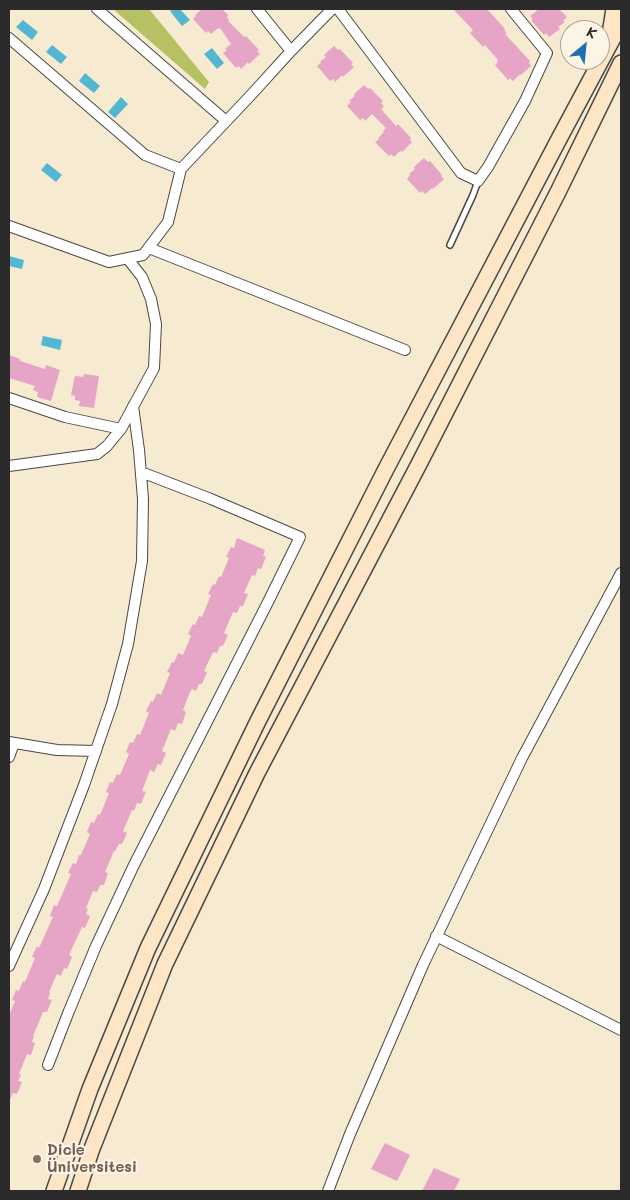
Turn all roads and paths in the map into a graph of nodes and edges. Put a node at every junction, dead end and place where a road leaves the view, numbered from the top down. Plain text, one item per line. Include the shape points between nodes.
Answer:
1 (97, 9) edge
2 (257, 9) edge
3 (332, 9) edge
4 (338, 9) edge
5 (512, 9) edge
6 (614, 9) edge
7 (621, 23) edge
8 (610, 31) edge
9 (9, 38) edge
10 (610, 43) edge
11 (291, 51) junction
12 (621, 63) edge
13 (595, 70) edge
14 (226, 122) junction
15 (181, 169) junction
16 (478, 181) junction
17 (9, 226) edge
18 (450, 245) dead end
19 (149, 248) junction
20 (127, 258) junction
21 (405, 350) dead end
22 (9, 398) edge
23 (133, 406) junction
24 (120, 429) junction
25 (9, 466) edge
26 (141, 472) junction
27 (621, 573) edge
28 (12, 743) edge
29 (96, 751) junction
30 (9, 757) edge
31 (436, 936) junction
32 (9, 966) edge
33 (621, 1030) edge
34 (48, 1065) dead end
35 (54, 1191) edge
36 (78, 1191) edge
37 (328, 1191) edge

1 - 14 street
2 - 11 street
3 - 11 street
4 - 16 street via 461,173
5 - 16 street via 547,54 525,101
6 - 8 street
7 - 10 street
9 - 15 street via 145,155
11 - 14 street
12 - 36 street via 428,447 257,773 169,955
13 - 35 street via 386,469 148,948 90,1088
14 - 15 street
15 - 19 street via 168,222
16 - 18 lane
17 - 20 street via 109,262
19 - 20 street via 143,255
19 - 21 street
20 - 23 street via 142,277 156,324 154,368
22 - 24 street via 65,417
23 - 24 street
23 - 26 street
24 - 25 street via 96,454
26 - 29 street via 141,570 128,644
26 - 34 street via 300,538 133,867 96,946
27 - 31 street via 522,758
28 - 29 street via 57,750
28 - 30 street
29 - 32 street via 47,880
31 - 33 street
31 - 37 street

